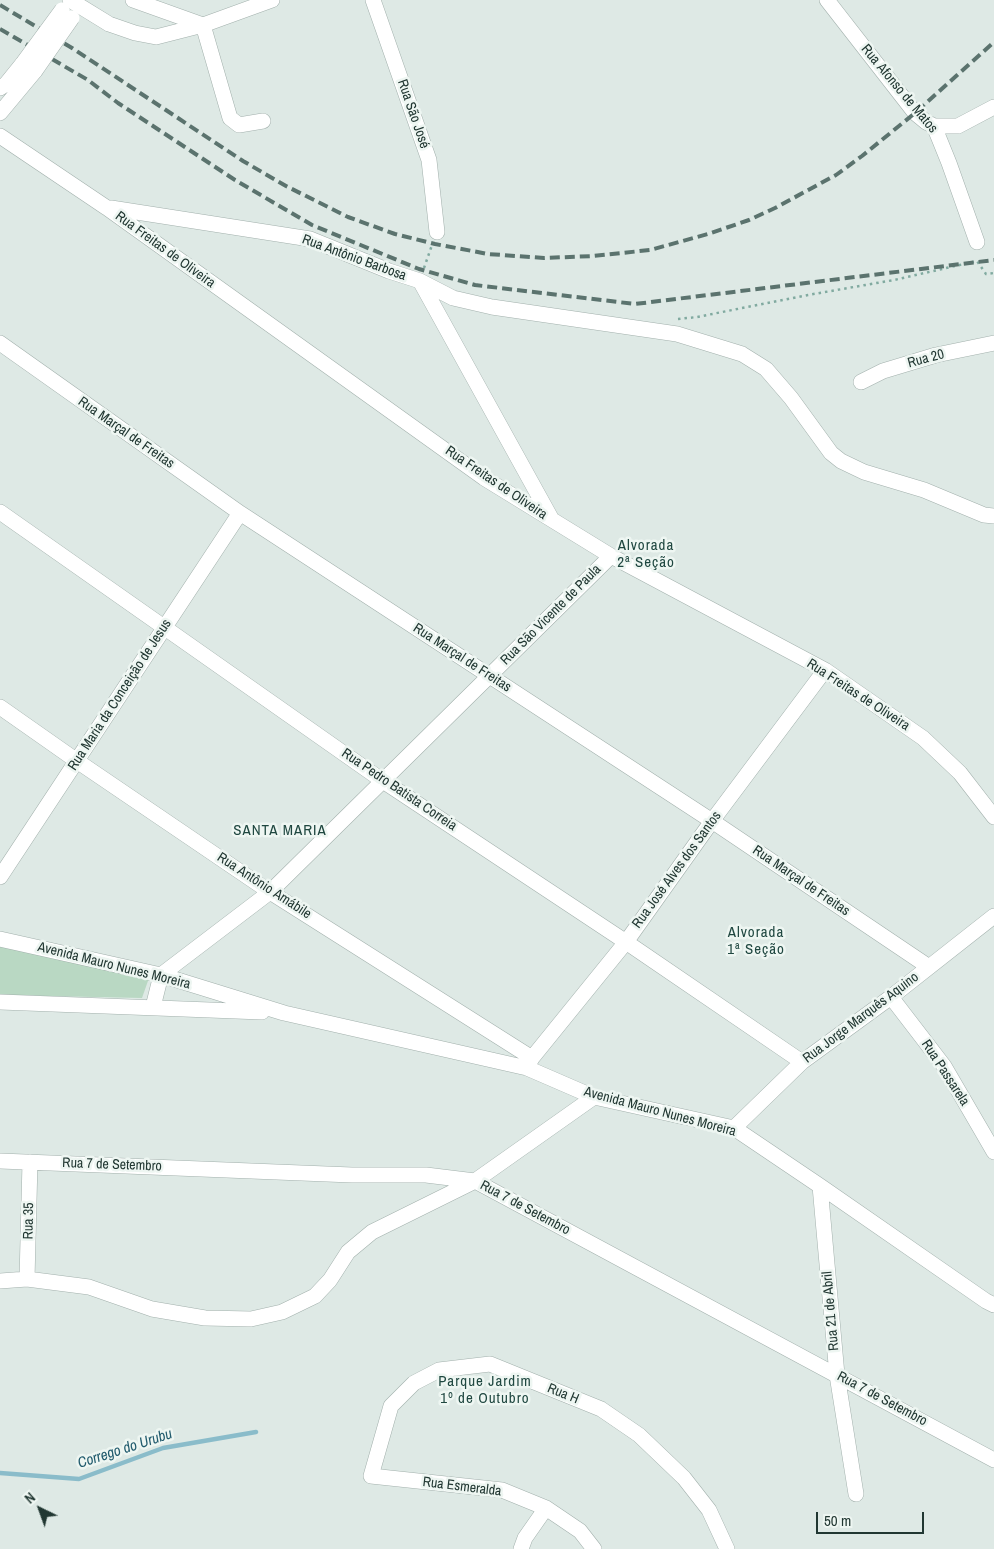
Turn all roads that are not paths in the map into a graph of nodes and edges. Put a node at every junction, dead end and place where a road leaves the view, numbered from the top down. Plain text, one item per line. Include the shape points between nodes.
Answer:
1 (133, 0) edge
2 (272, 0) edge
3 (373, 0) edge
4 (827, 0) edge
5 (71, 7) edge
6 (203, 25) junction
7 (29, 67) junction
8 (0, 88) edge
9 (994, 107) edge
10 (0, 113) edge
11 (263, 121) dead end
12 (934, 126) junction
13 (0, 136) edge
14 (107, 208) junction
15 (436, 232) road end
16 (977, 242) dead end
17 (420, 281) junction
18 (0, 343) edge
19 (994, 343) edge
20 (861, 382) dead end
21 (0, 512) edge
22 (240, 513) junction
23 (994, 516) edge
24 (552, 520) junction
25 (611, 556) junction
26 (164, 626) junction
27 (826, 670) junction
28 (490, 676) junction
29 (0, 706) edge
30 (77, 761) junction
31 (383, 781) junction
32 (994, 817) edge
33 (712, 820) junction
34 (0, 877) edge
35 (270, 892) junction
36 (994, 916) edge
37 (0, 939) edge
38 (626, 942) junction
39 (929, 967) junction
40 (161, 975) junction
41 (892, 997) junction
42 (0, 1002) edge
43 (153, 1007) junction
44 (284, 1013) junction
45 (802, 1062) junction
46 (529, 1063) junction
47 (594, 1097) junction
48 (734, 1128) junction
49 (994, 1152) edge
50 (0, 1161) edge
51 (30, 1162) junction
52 (475, 1181) junction
53 (820, 1186) junction
54 (27, 1280) junction
55 (0, 1281) edge
56 (994, 1305) edge
57 (837, 1375) junction
58 (994, 1460) edge
59 (371, 1476) joint
60 (856, 1494) dead end
61 (546, 1508) junction
62 (521, 1549) edge
63 (594, 1549) edge
64 (728, 1549) edge

1 - 6 street
2 - 6 street
3 - 15 street, Rua São José via 429,160
4 - 12 street, Rua Afonso de Matos via 915,113
5 - 6 street via 135,34 156,37
5 - 7 street, bridge
6 - 11 street via 230,118 239,125
7 - 8 street
7 - 10 street
9 - 12 street via 958,126
12 - 16 street, Rua Afonso de Matos
13 - 14 street, Rua Freitas de Oliveira
14 - 17 street, Rua Antônio Barbosa via 310,239
14 - 24 street, Rua Freitas de Oliveira via 484,478
17 - 23 street via 453,298 677,334 742,354 766,369 830,453 841,461 864,472
17 - 24 street, Rua Antônio Barbosa
18 - 22 street, Rua Marçal de Freitas
19 - 20 street, Rua 20 via 936,355 883,371
21 - 26 street, Rua Pedro Batista Correia
22 - 26 street, Rua Maria da Conceição de Jesus
22 - 28 street, Rua Marçal de Freitas
24 - 25 street, Rua Freitas de Oliveira
25 - 27 street, Rua Freitas de Oliveira
25 - 28 street, Rua São Vicente de Paula
26 - 30 street, Rua Maria da Conceição de Jesus
26 - 31 street, Rua Pedro Batista Correia
27 - 32 street, Rua Freitas de Oliveira via 923,738 960,773
27 - 33 street, Rua José Alves dos Santos
28 - 31 street, Rua São Vicente de Paula
28 - 33 street, Rua Marçal de Freitas
29 - 30 street, Rua Antônio Amábile
30 - 34 street, Rua Maria da Conceição de Jesus
30 - 35 street, Rua Antônio Amábile
31 - 35 street, Rua São Vicente de Paula
31 - 38 street, Rua Pedro Batista Correia
33 - 38 street, Rua José Alves dos Santos
33 - 39 street, Rua Marçal de Freitas
35 - 40 street, Rua São Vicente de Paula
35 - 46 street, Rua Antônio Amábile
36 - 39 street, Rua Jorge Marquês Aquino
37 - 40 street, Avenida Mauro Nunes Moreira
38 - 45 street, Rua Pedro Batista Correia
38 - 46 street, Rua José Alves dos Santos
39 - 41 street, Rua Jorge Marquês Aquino
40 - 43 street
40 - 44 street, Avenida Mauro Nunes Moreira
41 - 45 street, Rua Jorge Marquês Aquino
41 - 49 street, Rua Passarela via 944,1066
42 - 43 street, Avenida Mauro Nunes Moreira
43 - 44 street, Avenida Mauro Nunes Moreira
44 - 46 street, Avenida Mauro Nunes Moreira
45 - 48 street, Rua Jorge Marquês Aquino
46 - 47 street, Avenida Mauro Nunes Moreira
47 - 48 street, Avenida Mauro Nunes Moreira
47 - 52 street
48 - 53 street, Avenida Mauro Nunes Moreira
50 - 51 street, Rua 7 de Setembro
51 - 52 street, Rua 7 de Setembro via 426,1175
51 - 54 street, Rua 35
52 - 54 street via 372,1232 348,1252 316,1296 282,1312 251,1319 196,1317 152,1309 89,1287
52 - 57 street, Rua 7 de Setembro
53 - 56 street, Avenida Mauro Nunes Moreira
53 - 57 street, Rua 21 de Abril
54 - 55 street
57 - 58 street, Rua 7 de Setembro
57 - 60 street, Rua 21 de Abril
59 - 61 street, Rua Esmeralda via 502,1490
59 - 64 street, Rua H via 391,1406 414,1383 438,1370 490,1364 601,1410 639,1435 684,1478 709,1510
61 - 62 street
61 - 63 street, Rua Esmeralda via 580,1531

